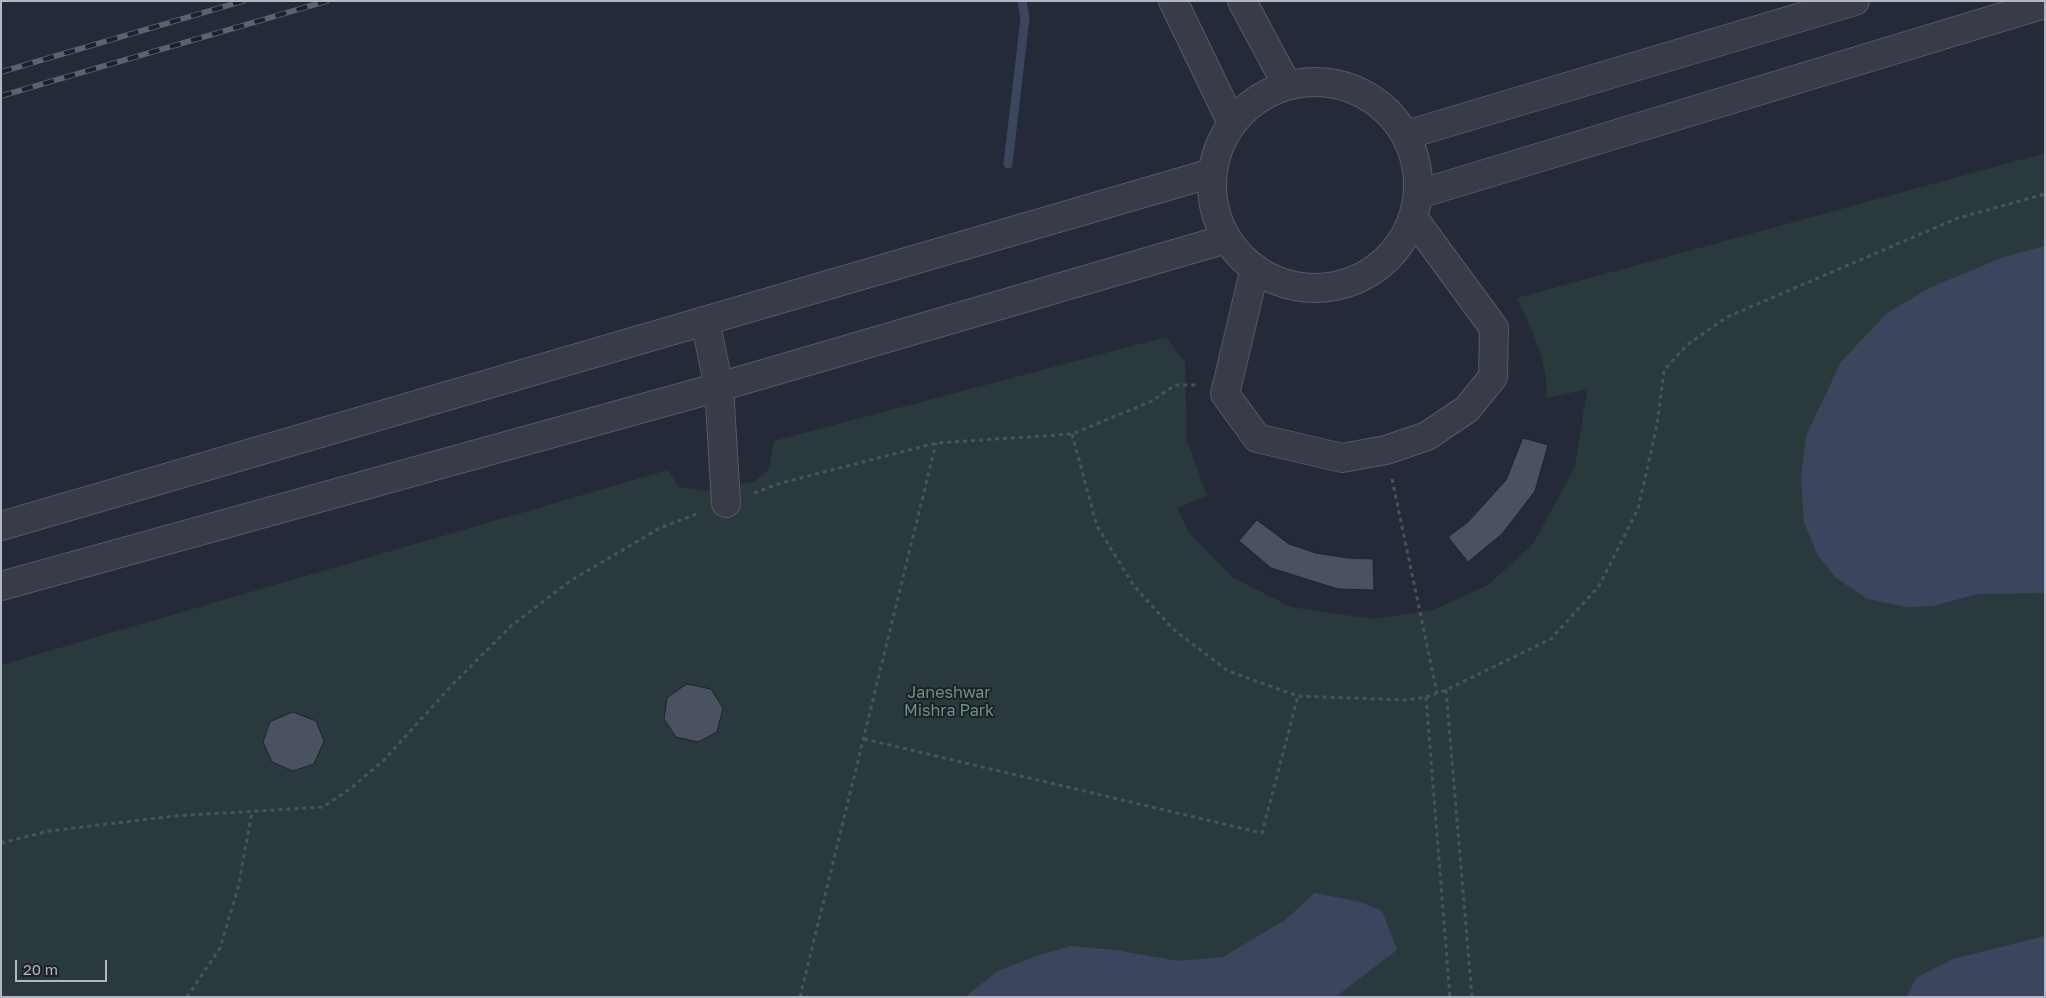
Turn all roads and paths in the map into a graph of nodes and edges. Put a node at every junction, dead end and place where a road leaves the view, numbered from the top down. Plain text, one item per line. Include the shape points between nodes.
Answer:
1 (1173, 1) edge
2 (1242, 1) edge
3 (1855, 1) edge
4 (2045, 4) edge
5 (1287, 85) junction
6 (1232, 123) junction
7 (1406, 135) junction
8 (1212, 174) junction
9 (2045, 194) edge
10 (1417, 206) junction
11 (1226, 239) junction
12 (1255, 268) junction
13 (705, 321) junction
14 (719, 387) junction
15 (1225, 394) junction
16 (1072, 434) junction
17 (936, 443) junction
18 (1386, 450) junction
19 (726, 503) junction
20 (1, 526) edge
21 (1, 586) edge
22 (1446, 690) junction
23 (1437, 693) junction
24 (1298, 696) junction
25 (1426, 697) junction
26 (864, 739) junction
27 (252, 812) junction
28 (1, 843) edge
29 (187, 997) edge
30 (800, 997) edge
31 (1450, 997) edge
32 (1472, 997) edge

1 - 6 street
2 - 5 street
3 - 7 street
4 - 10 street
5 - 6 street via 1266,93
5 - 7 street via 1315,81 1343,85 1368,96 1390,112
6 - 8 street via 1219,147
7 - 10 street via 1419,173
8 - 11 street via 1213,204
8 - 13 street
9 - 22 path via 1958,218 1727,317 1687,345 1664,370 1657,425 1638,509 1599,586 1551,639
10 - 12 street via 1402,242 1385,262 1364,277 1339,286 1314,289 1288,285 1263,275
10 - 18 street via 1494,328 1493,377 1467,409 1427,436
11 - 12 street via 1242,260
11 - 14 street
12 - 15 street
13 - 14 street
13 - 20 street
14 - 19 street
14 - 21 street
15 - 16 path via 1195,384 1175,385 1152,401
15 - 18 street via 1257,438 1342,458
16 - 17 path
16 - 24 path via 1097,526 1134,586 1174,629 1228,671
17 - 19 path via 781,483
17 - 26 path
18 - 23 path
19 - 27 path via 660,528 563,586 511,626 384,760 323,807
22 - 23 path
22 - 32 path
23 - 25 path
24 - 25 path via 1407,700
24 - 26 path via 1262,833
25 - 31 path
26 - 30 path
27 - 28 path via 176,816 49,831
27 - 29 path via 238,888 220,948

